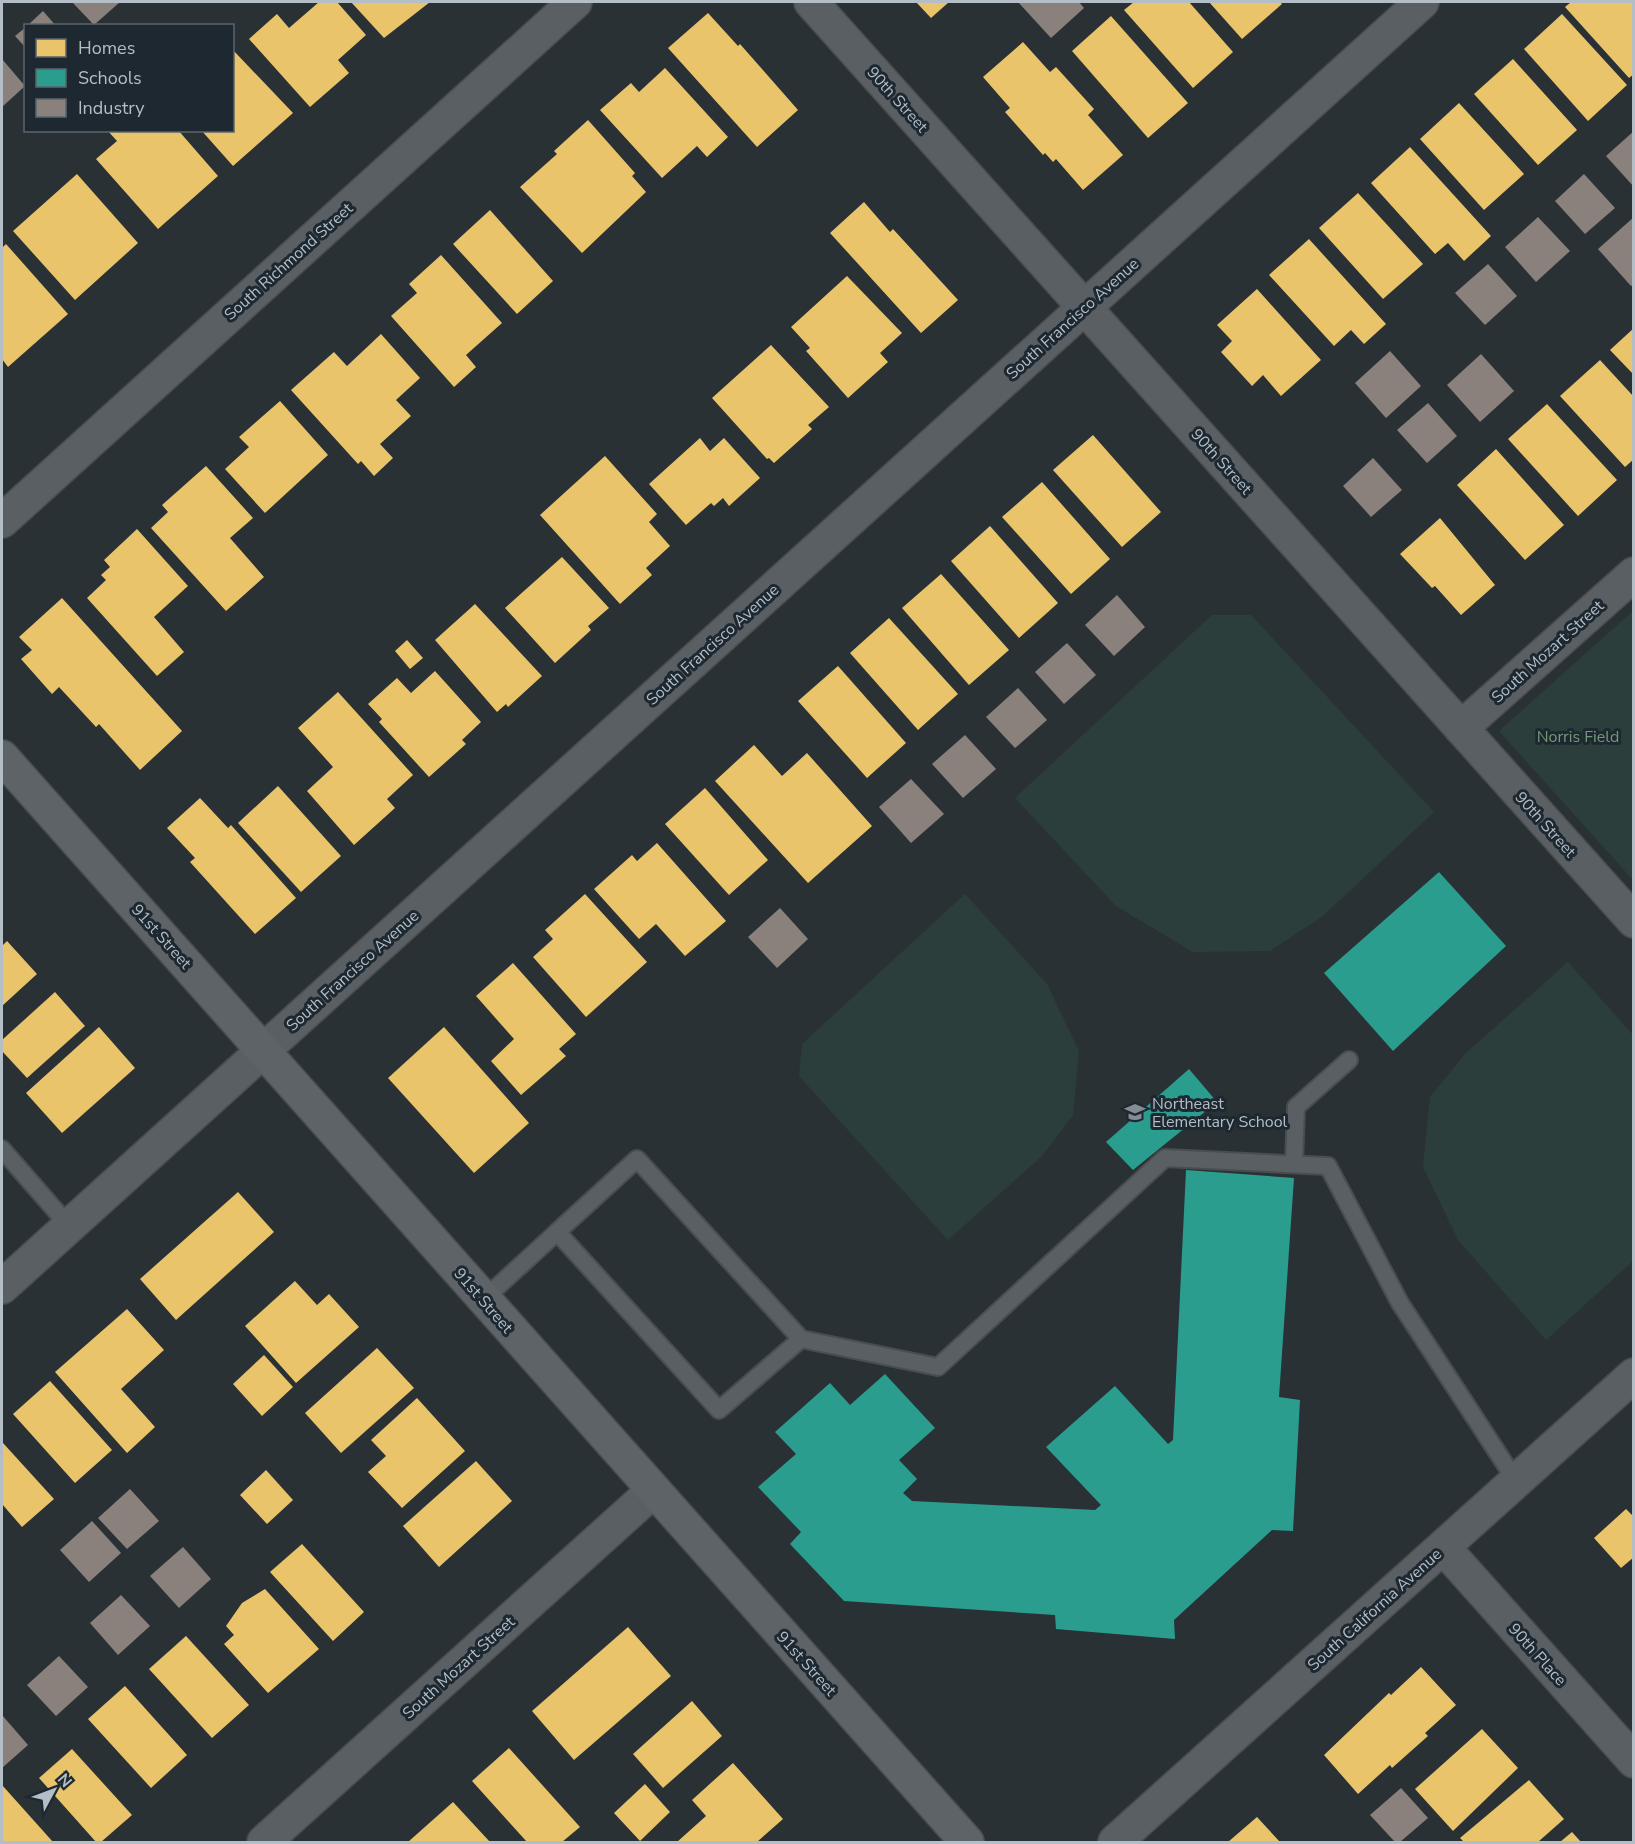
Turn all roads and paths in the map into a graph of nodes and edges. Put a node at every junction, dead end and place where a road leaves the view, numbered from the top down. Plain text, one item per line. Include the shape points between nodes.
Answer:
1 (574, 2) edge
2 (811, 2) edge
3 (1422, 2) edge
4 (1084, 307) junction
5 (2, 521) edge
6 (1634, 574) edge
7 (1461, 728) junction
8 (2, 757) edge
9 (1634, 921) edge
10 (264, 1050) junction
11 (1349, 1060) dead end
12 (2, 1149) edge
13 (1294, 1164) junction
14 (69, 1226) junction
15 (557, 1232) junction
16 (2, 1287) edge
17 (484, 1299) junction
18 (801, 1339) junction
19 (1634, 1375) edge
20 (1516, 1481) junction
21 (652, 1491) junction
22 (1443, 1546) junction
23 (1634, 1761) edge
24 (264, 1842) edge
25 (967, 1842) edge
26 (1115, 1842) edge

1 - 5 street, South Richmond Street
2 - 4 street, 90th Street
3 - 4 street, South Francisco Avenue
4 - 7 street, 90th Street
4 - 10 street, South Francisco Avenue
6 - 7 street, South Mozart Street
7 - 9 street, 90th Street
8 - 10 street, 91st Street
10 - 14 street, South Francisco Avenue
10 - 17 street, 91st Street
11 - 13 lane via 1296,1107
12 - 14 lane
13 - 18 lane via 1165,1158 938,1367
13 - 20 lane via 1328,1166 1400,1303
14 - 16 street, South Francisco Avenue
15 - 17 lane
15 - 18 lane via 719,1410
15 - 18 lane via 637,1159
17 - 21 street, 91st Street
19 - 20 street, South California Avenue
20 - 22 street, South California Avenue
21 - 24 street, South Mozart Street
21 - 25 street, 91st Street
22 - 23 street, 90th Place
22 - 26 street, South California Avenue

